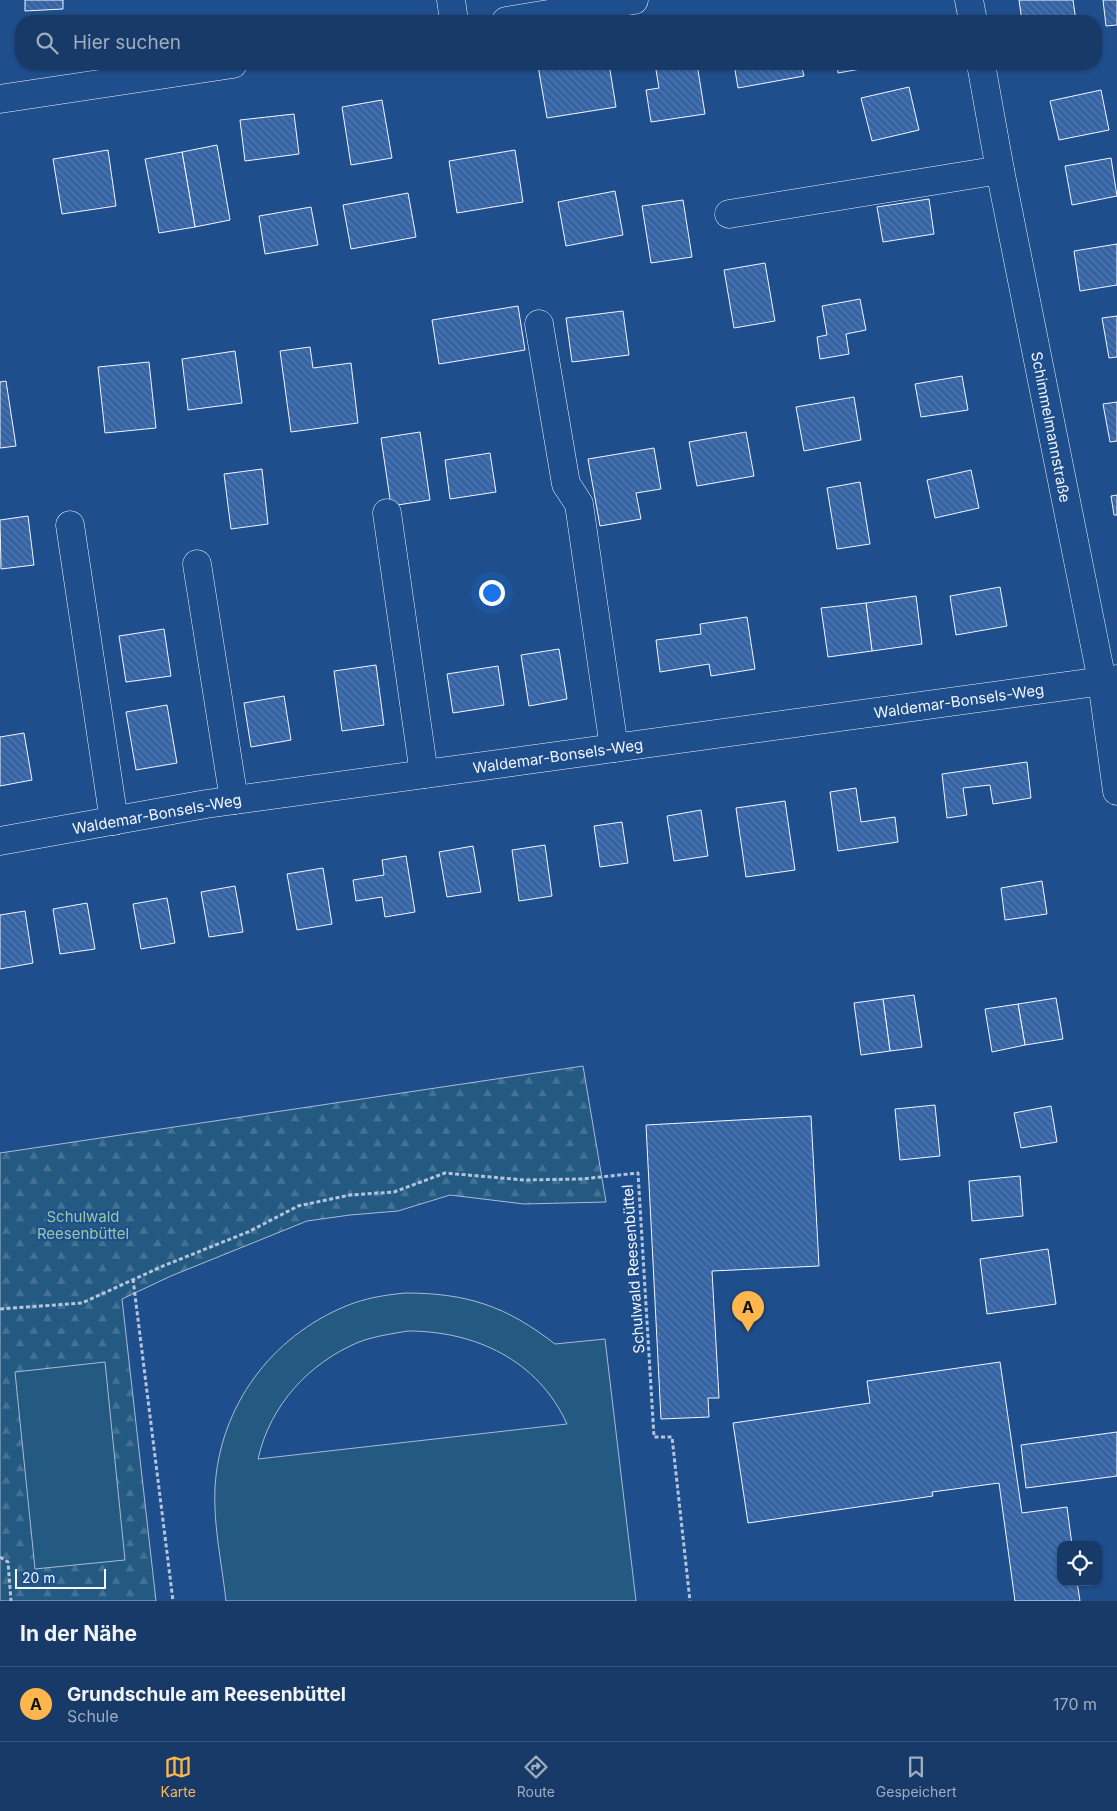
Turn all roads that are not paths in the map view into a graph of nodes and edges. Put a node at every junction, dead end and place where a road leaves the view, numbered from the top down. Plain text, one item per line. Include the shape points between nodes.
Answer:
1 (451, 0) edge
2 (969, 0) edge
3 (620, 1) edge
4 (453, 15) edge
5 (540, 15) edge
6 (972, 15) edge
7 (193, 70) edge
8 (982, 70) edge
9 (0, 99) edge
10 (1000, 170) junction
11 (729, 214) dead end
12 (539, 324) dead end
13 (387, 513) dead end
14 (70, 525) dead end
15 (197, 564) dead end
16 (1109, 680) edge
17 (614, 748) junction
18 (424, 774) junction
19 (1117, 790) edge
20 (234, 800) junction
21 (114, 821) junction
22 (0, 840) edge

1 - 4 street
2 - 6 street
3 - 5 street
7 - 9 street
8 - 10 street, Schimmelmannstraße
10 - 11 street
10 - 16 street, Schimmelmannstraße
12 - 17 street via 566,484 579,504
13 - 18 street
14 - 21 street
15 - 20 street
16 - 17 street, Waldemar-Bonsels-Weg
16 - 19 street, Schimmelmannstraße
17 - 18 street, Waldemar-Bonsels-Weg
18 - 20 street, Waldemar-Bonsels-Weg
20 - 21 street, Waldemar-Bonsels-Weg
21 - 22 street, Waldemar-Bonsels-Weg

